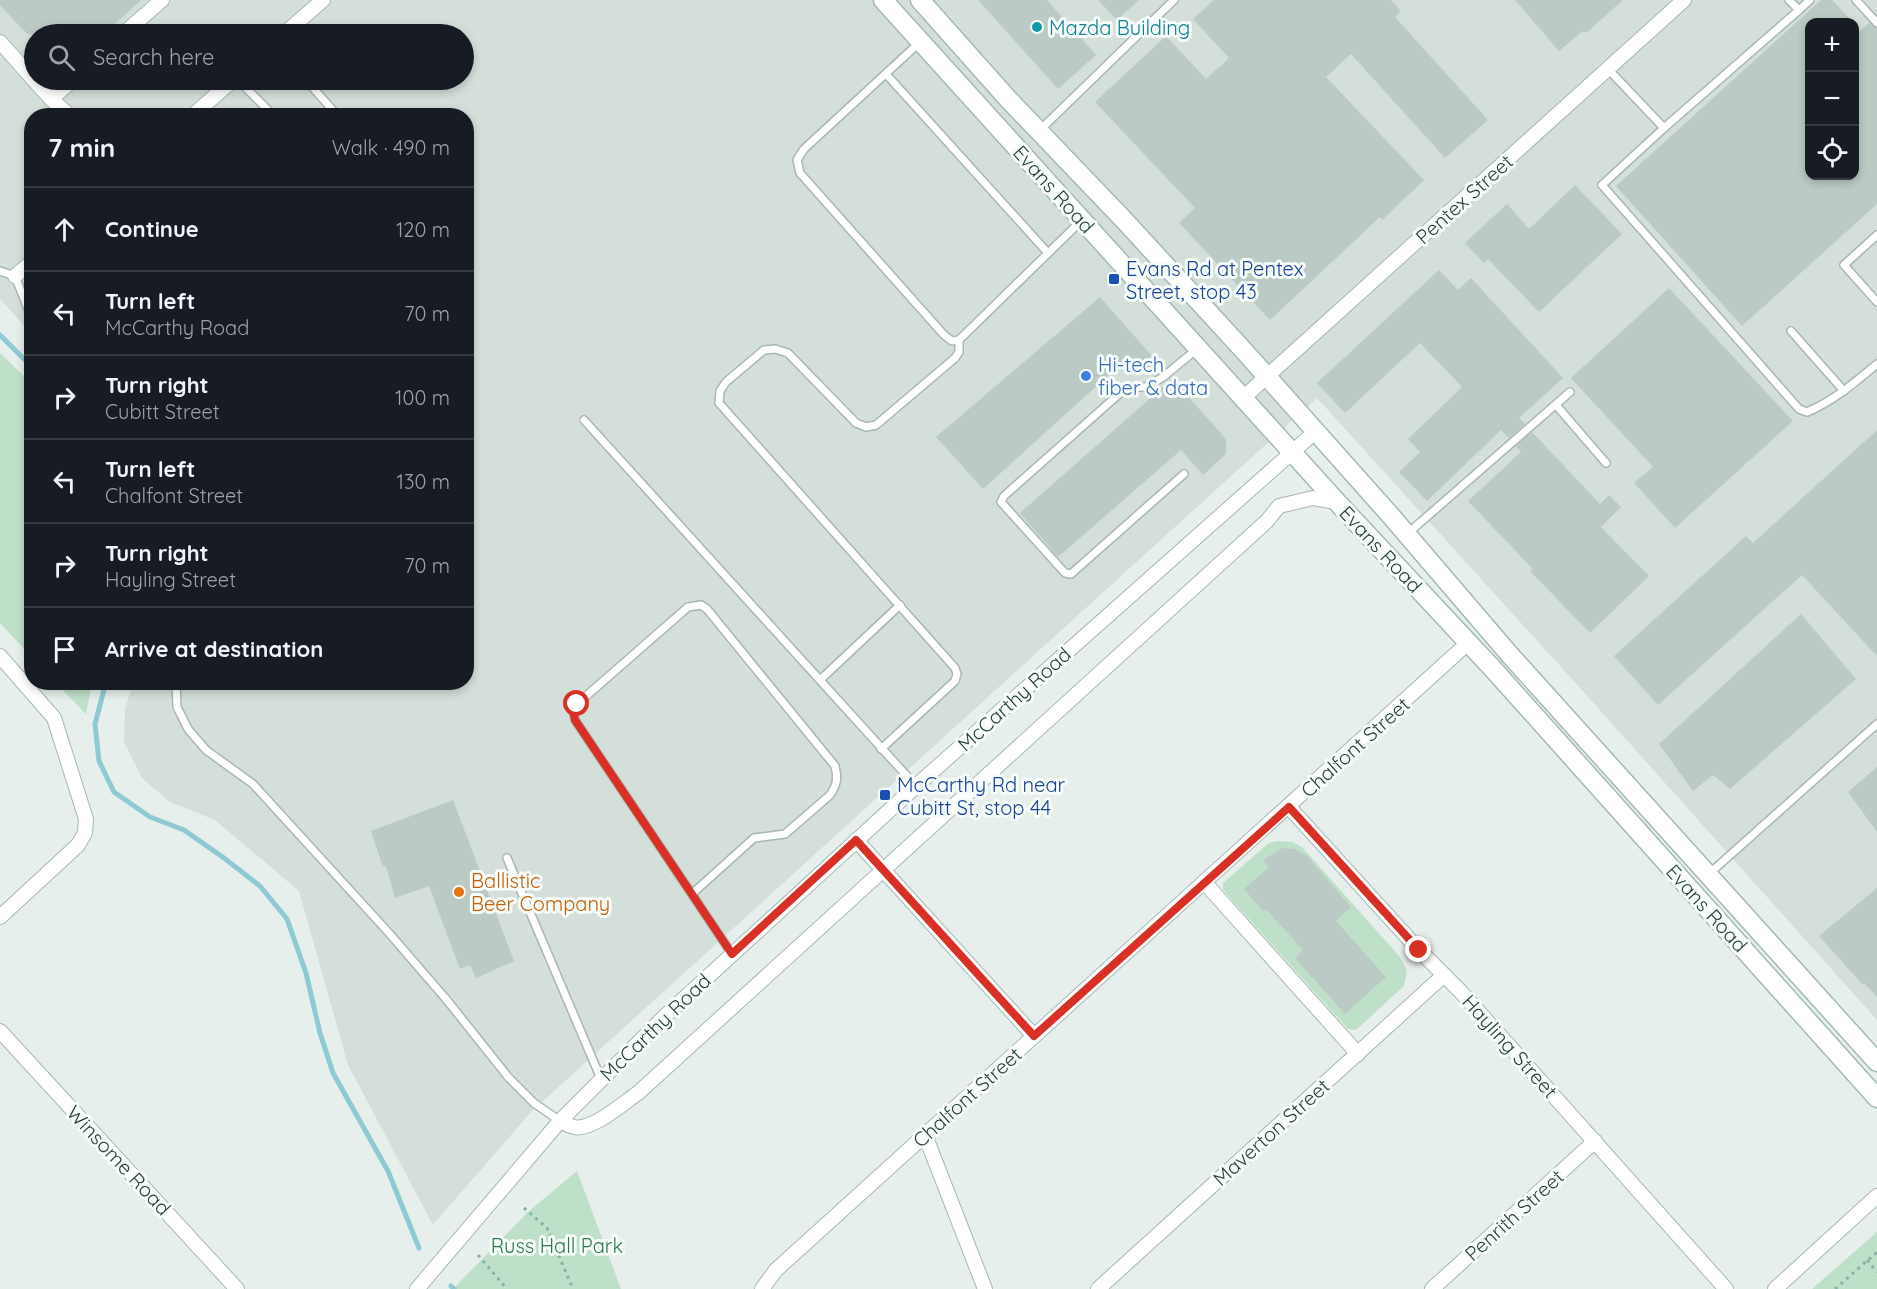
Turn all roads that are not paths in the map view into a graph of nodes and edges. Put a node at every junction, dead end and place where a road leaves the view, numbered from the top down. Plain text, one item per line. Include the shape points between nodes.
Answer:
1 (162, 0) edge
2 (323, 0) edge
3 (883, 0) edge
4 (920, 0) edge
5 (1174, 0) edge
6 (1684, 0) edge
7 (1789, 0) edge
8 (1810, 0) edge
9 (1856, 0) edge
10 (1798, 10) junction
11 (1877, 23) edge
12 (134, 24) edge
13 (295, 24) edge
14 (0, 42) edge
15 (921, 42) junction
16 (24, 69) edge
17 (1608, 69) junction
18 (886, 74) junction
19 (43, 90) edge
20 (61, 90) edge
21 (222, 90) edge
22 (248, 90) edge
23 (315, 90) edge
24 (51, 99) junction
25 (61, 108) edge
26 (201, 108) edge
27 (266, 108) edge
28 (331, 108) edge
29 (1664, 128) junction
30 (1039, 130) junction
31 (1082, 220) junction
32 (1877, 236) edge
33 (1048, 253) junction
34 (24, 269) edge
35 (0, 271) edge
36 (15, 276) junction
37 (1876, 297) edge
38 (24, 299) edge
39 (1791, 331) dead end
40 (959, 340) junction
41 (1198, 348) junction
42 (1877, 364) edge
43 (1267, 376) junction
44 (1844, 391) junction
45 (1570, 392) dead end
46 (1244, 398) junction
47 (1556, 405) junction
48 (584, 420) dead end
49 (1316, 431) junction
50 (1292, 453) junction
51 (1606, 463) dead end
52 (1184, 474) dead end
53 (1337, 502) junction
54 (1407, 534) junction
55 (900, 605) junction
56 (1469, 642) junction
57 (0, 656) edge
58 (820, 680) junction
59 (24, 684) edge
60 (30, 690) edge
61 (176, 690) edge
62 (1877, 724) edge
63 (881, 748) junction
64 (916, 786) junction
65 (1289, 807) junction
66 (856, 840) junction
67 (507, 858) dead end
68 (883, 870) junction
69 (1708, 875) junction
70 (1205, 883) junction
71 (693, 893) junction
72 (0, 917) edge
73 (732, 954) junction
74 (1444, 975) junction
75 (0, 1031) edge
76 (1034, 1036) junction
77 (1358, 1054) junction
78 (1877, 1062) edge
79 (601, 1079) junction
80 (1877, 1098) edge
81 (561, 1121) junction
82 (925, 1135) junction
83 (1595, 1141) junction
84 (1877, 1196) edge
85 (237, 1289) edge
86 (417, 1289) edge
87 (762, 1289) edge
88 (986, 1289) edge
89 (1098, 1289) edge
90 (1432, 1289) edge
91 (1726, 1289) edge
92 (1775, 1289) edge

1 - 12 street
2 - 13 street
3 - 15 main road, Evans Road
4 - 30 main road, Evans Road
5 - 30 lane
6 - 17 street, Pentex Street
7 - 10 lane
8 - 10 lane
9 - 11 lane
10 - 29 lane
14 - 16 street
15 - 18 lane
15 - 31 main road, Evans Road
17 - 29 lane
17 - 43 street, Pentex Street
18 - 33 lane
18 - 40 lane via 804,149 797,160 800,173 944,335 952,341
19 - 24 street
20 - 24 street
21 - 26 street
22 - 27 lane
23 - 28 lane
24 - 25 street
29 - 44 lane via 1602,185 1799,409 1807,412
30 - 43 main road, Evans Road
31 - 33 lane
31 - 41 main road, Evans Road
32 - 37 lane via 1844,265
33 - 40 lane
34 - 36 street
35 - 36 lane
36 - 38 lane
39 - 44 lane
40 - 55 lane via 955,358 876,425 856,423 788,353 776,349 764,350 726,381 720,391 719,403
41 - 46 main road, Evans Road
41 - 52 lane via 1146,387 1127,387 1001,502 1065,573 1071,574
42 - 44 lane
43 - 46 street, Pentex Street
43 - 49 main road, Evans Road
45 - 47 lane
46 - 50 main road, Evans Road
47 - 51 lane
47 - 54 lane
48 - 58 lane
49 - 50 street, McCarthy Road
49 - 54 main road, Evans Road
50 - 53 main road, Evans Road
50 - 64 street, McCarthy Road
53 - 56 main road, Evans Road
53 - 68 street, McCarthy Road via 1313,498 1279,506 1268,521
54 - 69 main road, Evans Road
55 - 58 lane
55 - 63 lane via 957,674 955,681
56 - 65 street, Chalfont Street
56 - 80 main road, Evans Road
57 - 59 street
58 - 63 lane
60 - 72 street via 54,718 86,819 85,833 68,856
61 - 81 lane via 177,706 188,729 206,750 253,784 424,974 509,1078 534,1103
62 - 69 lane
63 - 64 lane
64 - 66 street, McCarthy Road
65 - 70 street, Chalfont Street
65 - 74 street, Hayling Street
66 - 68 street
66 - 73 street, McCarthy Road
67 - 79 lane
68 - 76 street
68 - 81 street, McCarthy Road via 638,1093 584,1127
69 - 78 main road, Evans Road
70 - 76 street, Chalfont Street
70 - 77 street
71 - 71 lane via 575,720 573,710 688,607 701,605 835,766 837,778 830,795 785,834 754,838
71 - 73 lane
73 - 79 street, McCarthy Road
74 - 77 street, Maverton Street
74 - 83 street, Hayling Street
75 - 85 street, Winsome Road
76 - 82 street, Chalfont Street
77 - 89 street, Maverton Street
79 - 81 street, McCarthy Road
81 - 86 street, McCarthy Road
82 - 87 street, Chalfont Street via 776,1270
82 - 88 street
83 - 90 street, Penrith Street
83 - 91 street, Hayling Street
84 - 92 street

